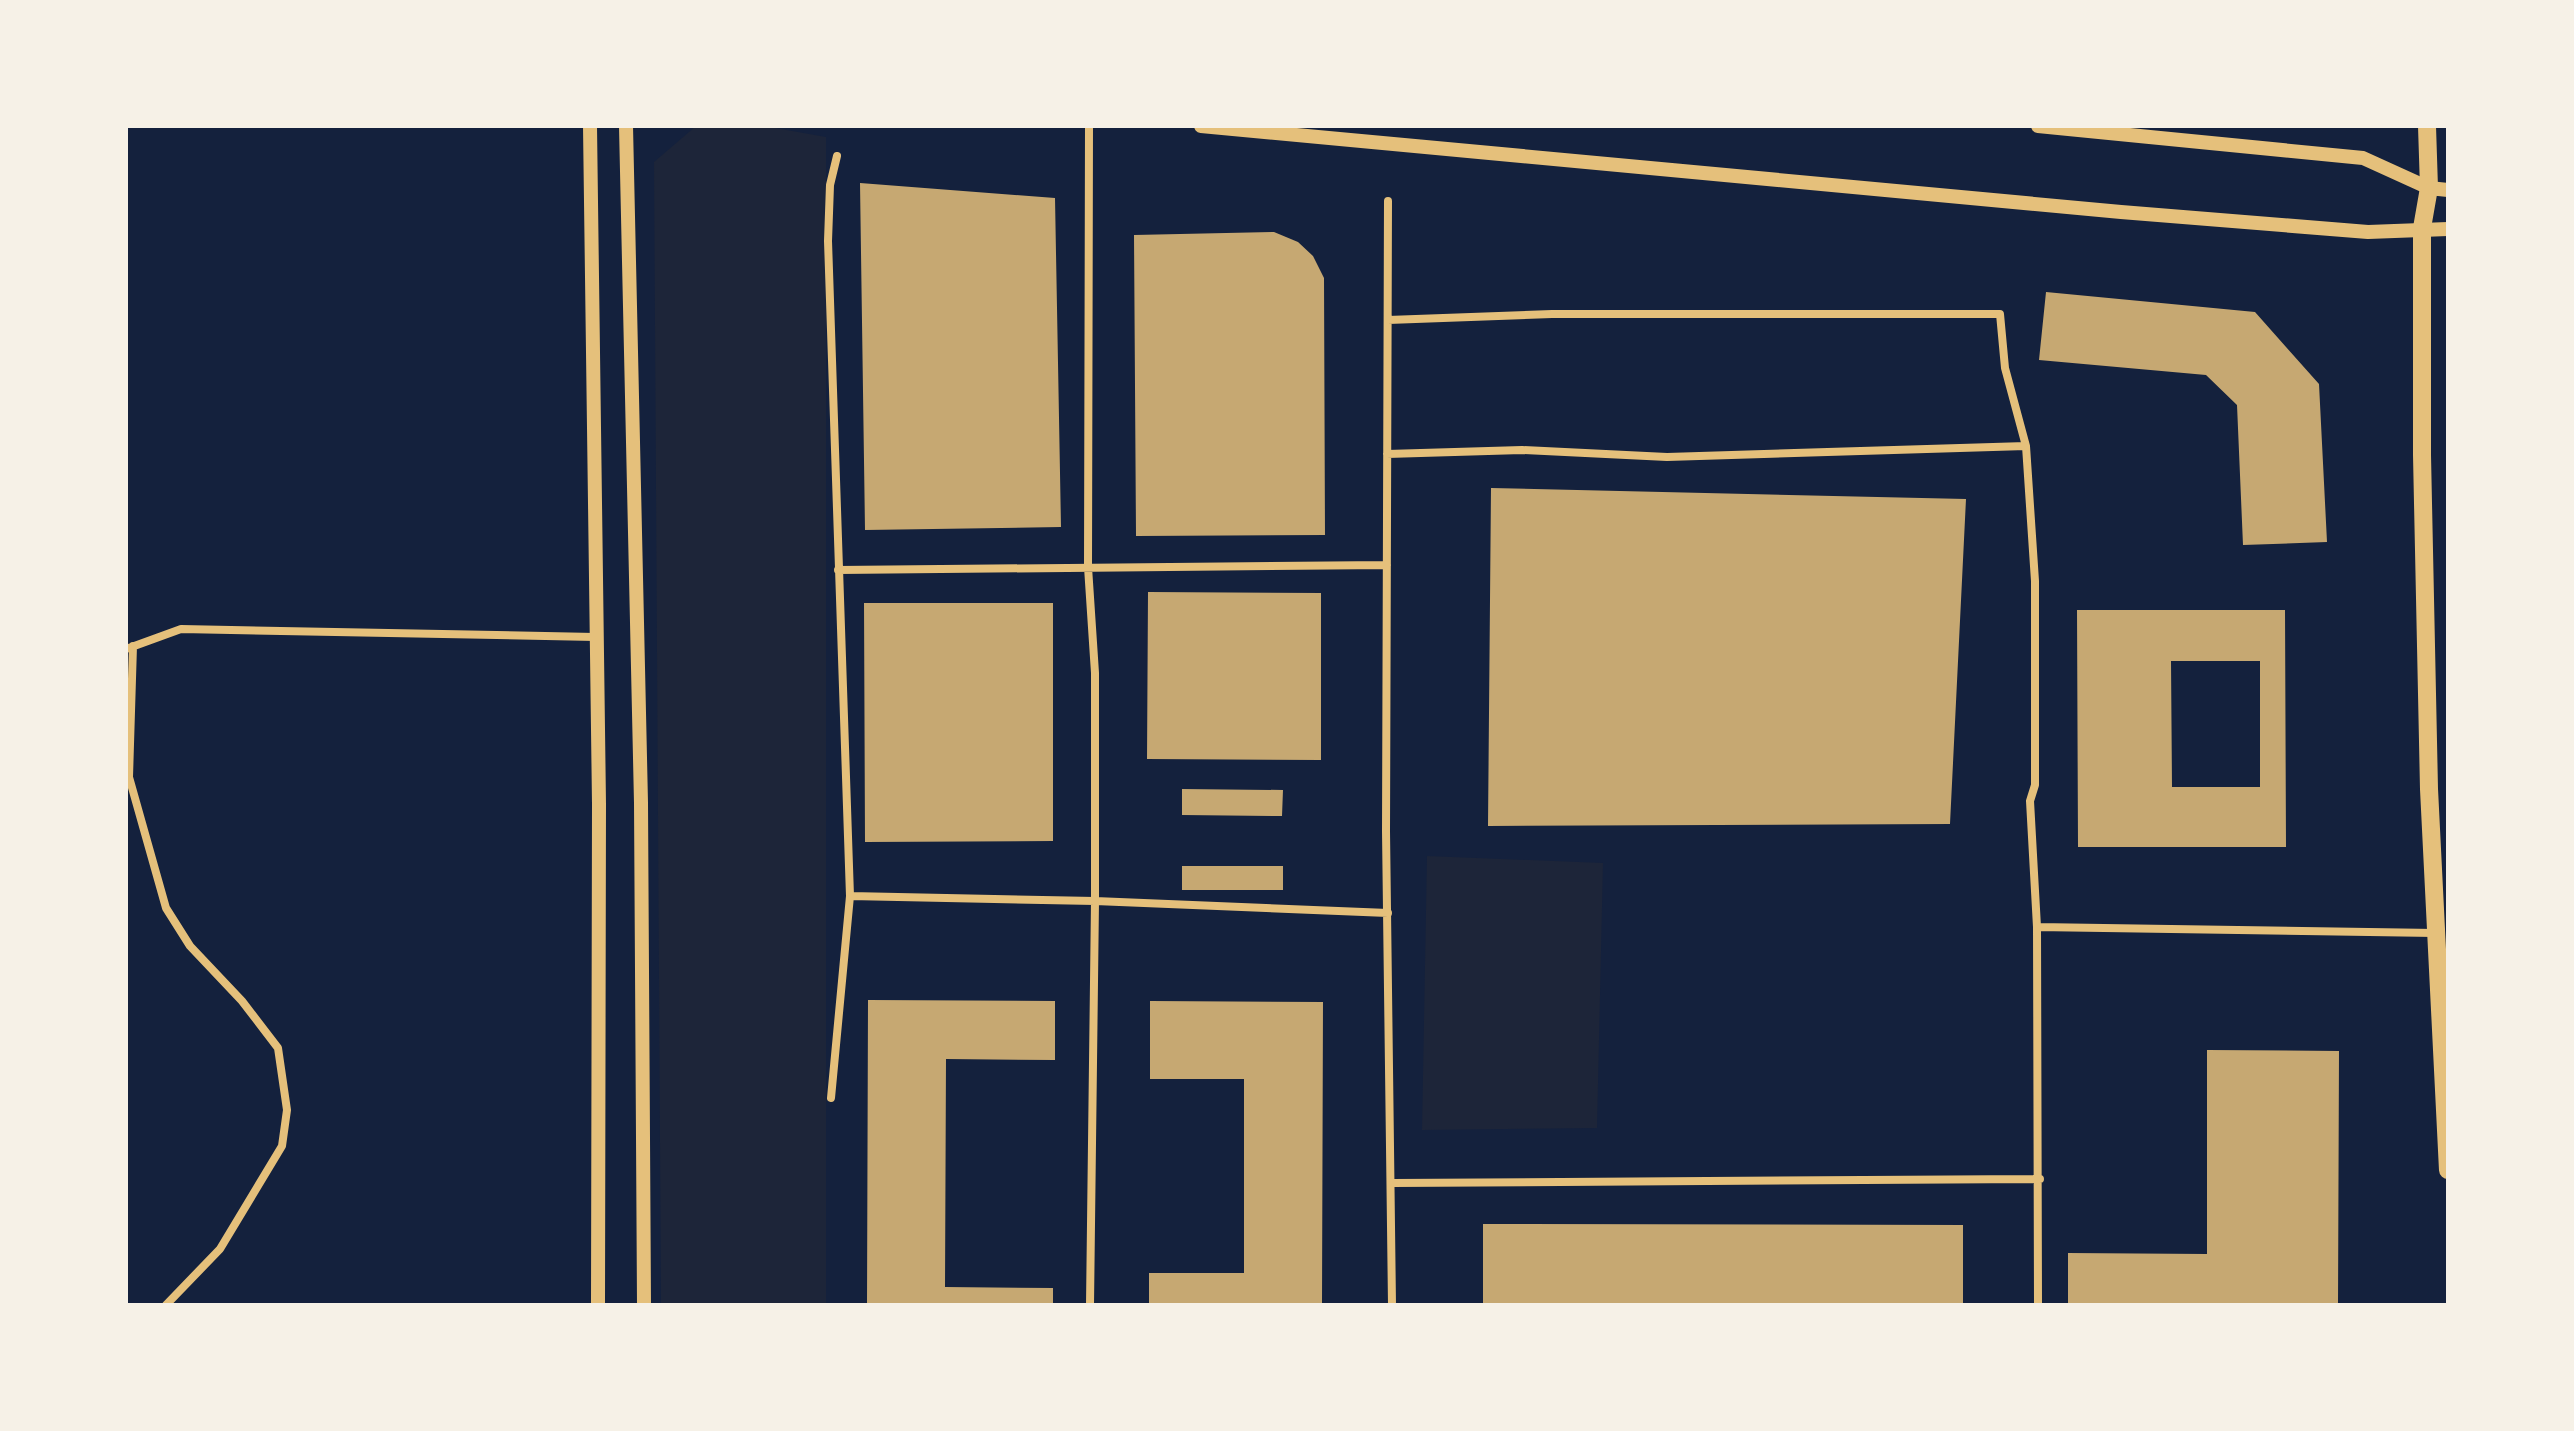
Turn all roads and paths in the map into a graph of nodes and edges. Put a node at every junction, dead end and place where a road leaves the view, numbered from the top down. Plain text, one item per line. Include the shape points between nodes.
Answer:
1 (590, 126) edge
2 (626, 126) edge
3 (1089, 126) edge
4 (1201, 126) edge
5 (2038, 126) edge
6 (2427, 126) edge
7 (837, 156) dead end
8 (2438, 189) edge
9 (1388, 201) dead end
10 (2422, 228) junction
11 (2448, 229) edge
12 (1388, 320) junction
13 (2026, 446) junction
14 (1387, 454) junction
15 (1387, 565) junction
16 (1088, 567) junction
17 (838, 570) junction
18 (595, 637) junction
19 (130, 647) edge
20 (850, 896) junction
21 (1095, 901) junction
22 (1388, 913) junction
23 (2037, 927) junction
24 (2435, 933) junction
25 (831, 1098) dead end
26 (2448, 1170) edge
27 (2040, 1179) junction
28 (1393, 1183) junction
29 (166, 1305) edge
30 (598, 1305) edge
31 (644, 1305) edge
32 (1090, 1305) edge
33 (1392, 1305) edge
34 (2038, 1305) edge

1 - 18 street
2 - 31 street via 641,803
3 - 16 street
4 - 10 street via 2121,212 2368,232
5 - 8 street via 2363,158
6 - 8 main road
7 - 17 street via 828,241
8 - 10 main road
9 - 12 street
10 - 11 street
10 - 24 main road via 2422,471
12 - 13 street via 1552,314 2000,314 2005,368
12 - 14 street
13 - 14 street via 1667,457 1522,450
13 - 23 street via 2035,581 2035,785 2030,801
14 - 15 street
15 - 16 street
15 - 22 street
16 - 17 street
16 - 21 street via 1095,673
17 - 20 street
18 - 19 street via 181,629
18 - 30 street
19 - 29 street via 129,777 166,908 190,946 278,1048 287,1110 282,1146 220,1249
20 - 21 street
20 - 25 street
21 - 22 street
21 - 32 street
22 - 28 street
23 - 24 street
23 - 27 street
24 - 26 main road
27 - 28 street
27 - 34 street
28 - 33 street

